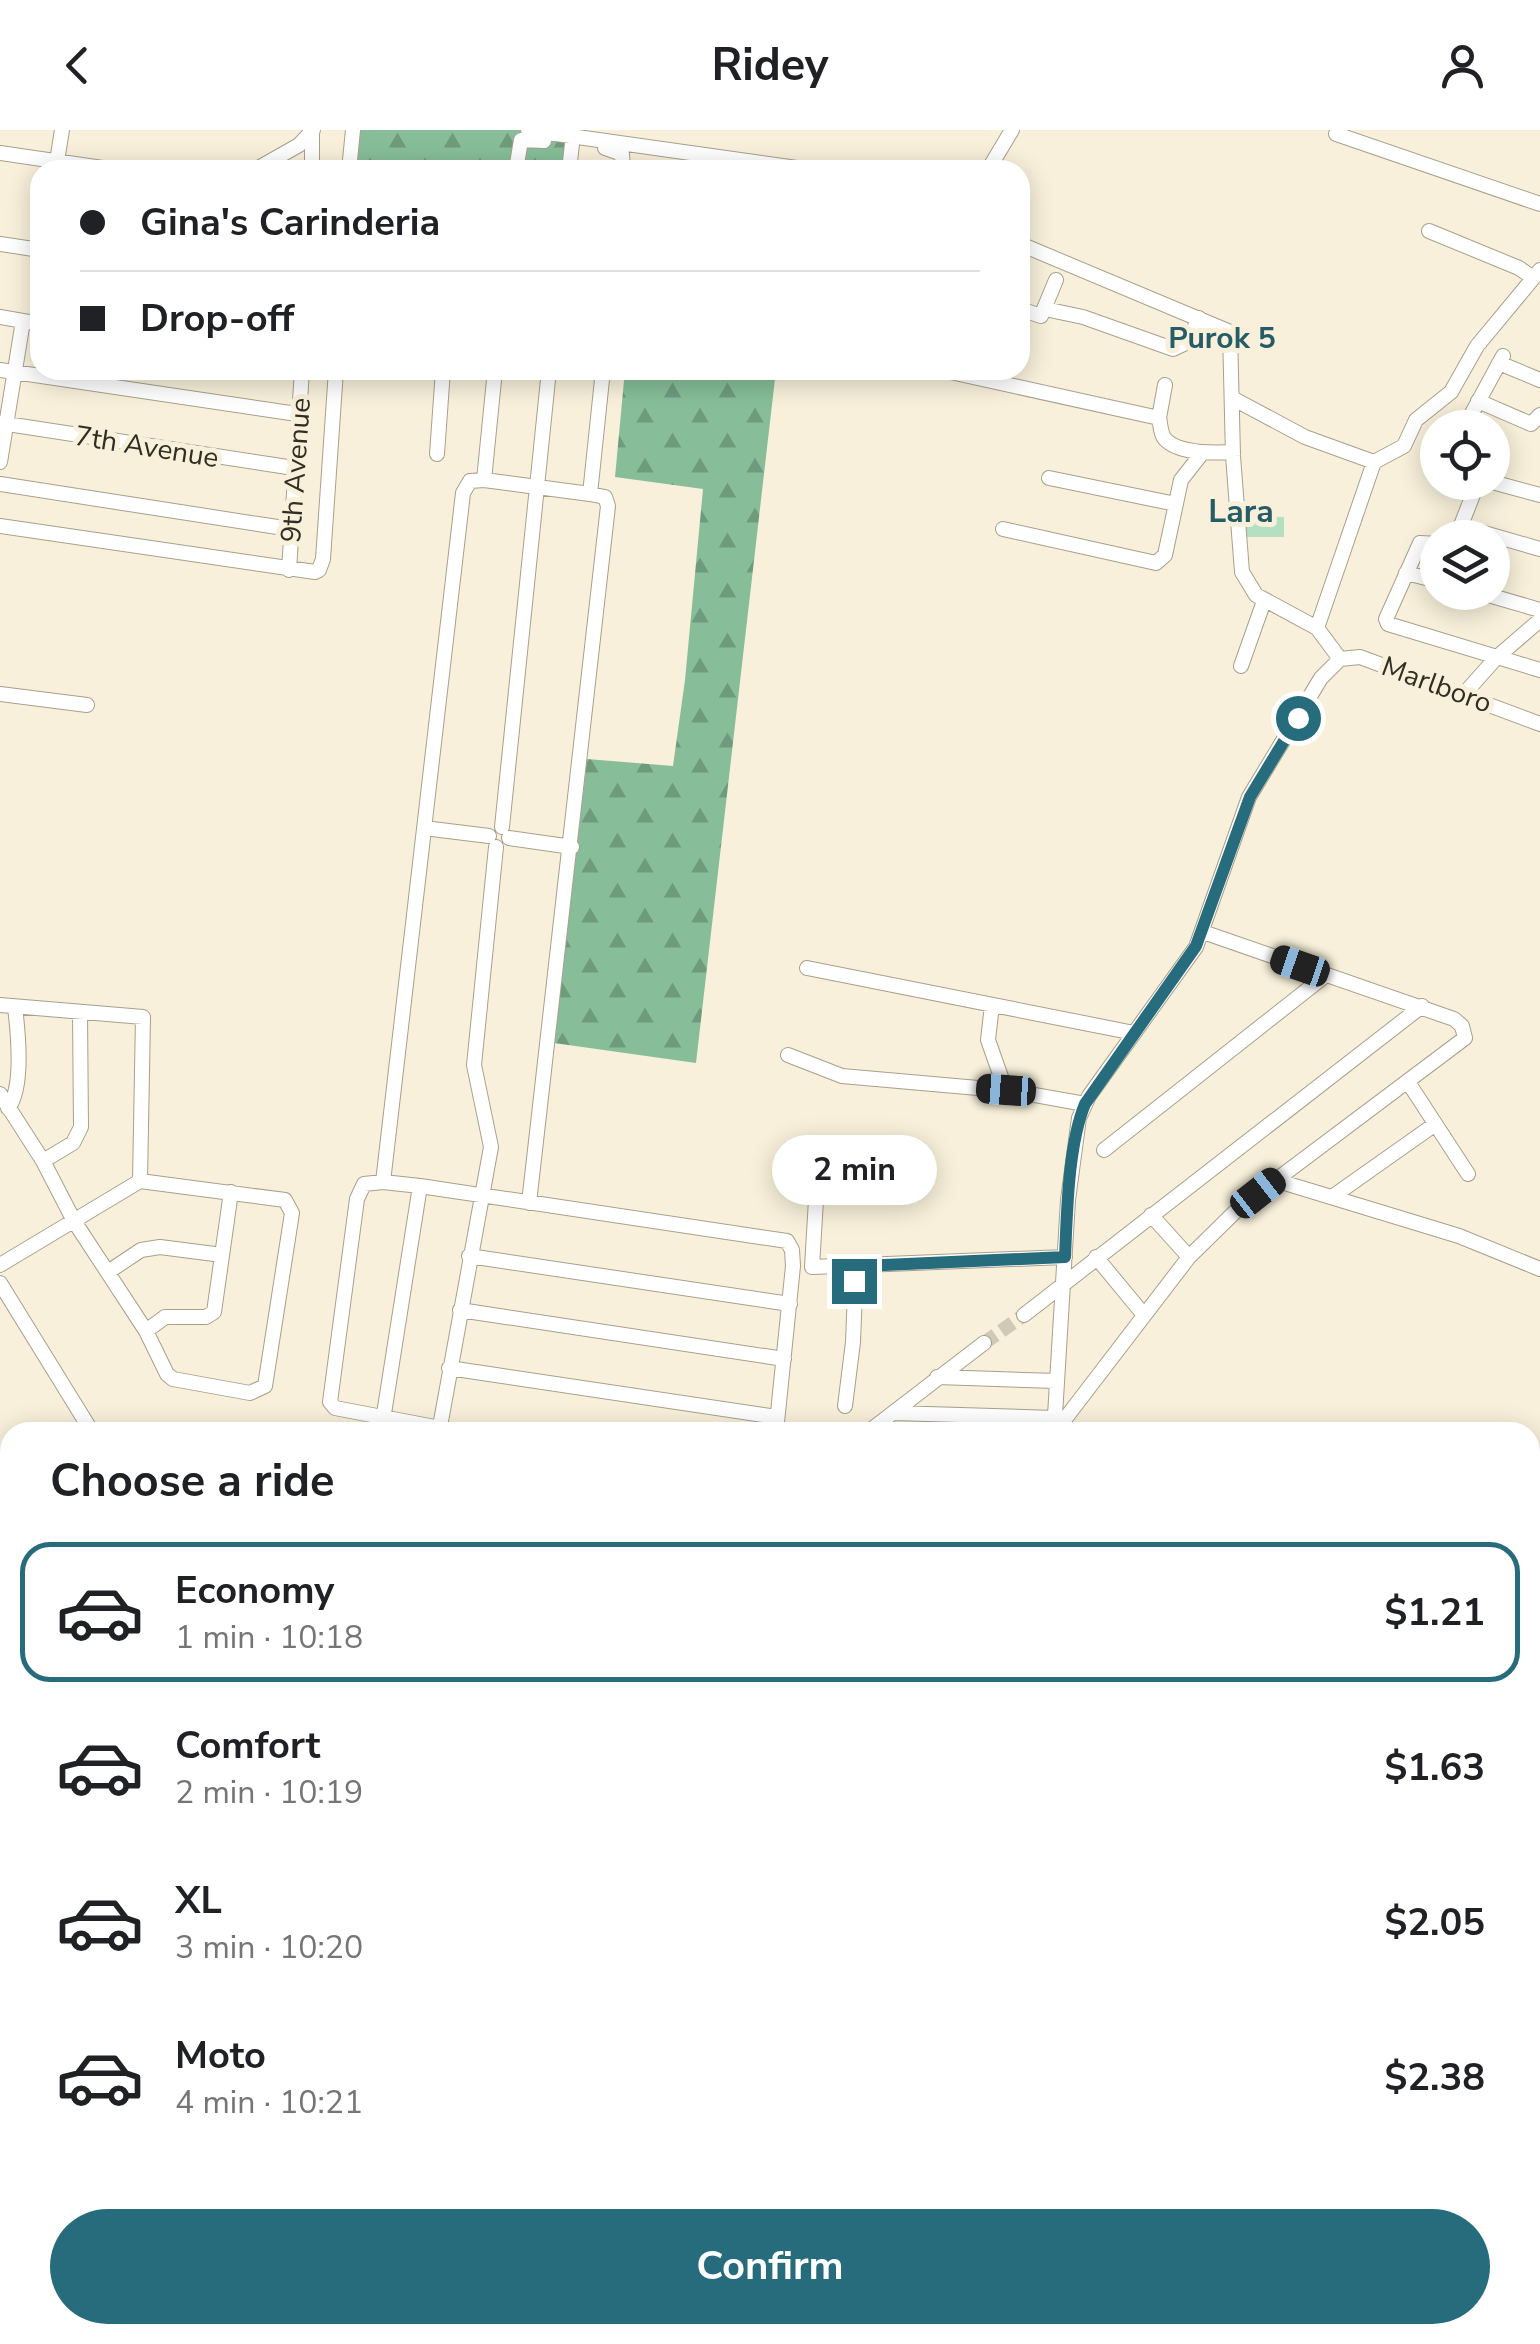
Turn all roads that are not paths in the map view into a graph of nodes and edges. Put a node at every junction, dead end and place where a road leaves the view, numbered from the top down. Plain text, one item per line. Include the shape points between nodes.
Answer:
1 (62, 130) edge
2 (312, 130) edge
3 (353, 130) edge
4 (528, 130) edge
5 (1012, 130) edge
6 (1336, 134) dead end
7 (572, 144) junction
8 (0, 153) edge
9 (58, 160) joint
10 (273, 160) edge
11 (312, 160) edge
12 (351, 160) edge
13 (518, 160) edge
14 (570, 160) edge
15 (622, 160) edge
16 (740, 160) edge
17 (994, 160) edge
18 (1540, 204) edge
19 (1429, 231) dead end
20 (0, 244) edge
21 (30, 248) edge
22 (1030, 248) edge
23 (1536, 274) edge
24 (1056, 280) dead end
25 (1045, 308) junction
26 (1030, 312) edge
27 (0, 316) edge
28 (1199, 318) junction
29 (23, 321) junction
30 (30, 322) edge
31 (8, 371) edge
32 (69, 380) edge
33 (301, 380) edge
34 (335, 380) edge
35 (443, 380) edge
36 (494, 380) edge
37 (549, 380) edge
38 (603, 380) edge
39 (987, 380) edge
40 (1540, 380) edge
41 (1165, 384) dead end
42 (1232, 398) junction
43 (298, 414) junction
44 (1540, 415) edge
45 (1159, 418) junction
46 (3, 424) edge
47 (1203, 452) junction
48 (1233, 452) junction
49 (437, 454) dead end
50 (0, 462) edge
51 (1374, 462) junction
52 (294, 468) junction
53 (1049, 478) dead end
54 (484, 480) junction
55 (0, 484) edge
56 (1510, 487) edge
57 (538, 488) junction
58 (590, 494) junction
59 (1540, 495) edge
60 (1176, 504) junction
61 (0, 526) edge
62 (290, 529) junction
63 (1003, 530) dead end
64 (1420, 543) edge
65 (1510, 543) edge
66 (1540, 549) edge
67 (289, 570) junction
68 (1406, 572) junction
69 (1420, 576) edge
70 (1264, 601) junction
71 (1510, 601) edge
72 (1540, 610) edge
73 (1540, 620) edge
74 (1317, 628) junction
75 (1496, 658) junction
76 (1340, 659) junction
77 (1241, 666) dead end
78 (1540, 670) edge
79 (1465, 693) junction
80 (0, 694) edge
81 (87, 705) dead end
82 (1540, 724) edge
83 (424, 828) junction
84 (499, 837) junction
85 (572, 847) junction
86 (1203, 932) junction
87 (807, 968) dead end
88 (1326, 975) junction
89 (992, 1005) junction
90 (7, 1006) edge
91 (1422, 1006) junction
92 (80, 1012) junction
93 (1134, 1033) junction
94 (788, 1054) dead end
95 (1408, 1082) junction
96 (1006, 1090) junction
97 (4, 1101) edge
98 (1085, 1104) junction
99 (1434, 1125) junction
100 (1104, 1150) dead end
101 (43, 1161) junction
102 (1468, 1174) dead end
103 (1275, 1180) junction
104 (140, 1181) junction
105 (382, 1182) junction
106 (817, 1183) dead end
107 (420, 1186) junction
108 (231, 1192) junction
109 (483, 1195) junction
110 (1332, 1197) junction
111 (529, 1203) junction
112 (1151, 1215) junction
113 (74, 1222) junction
114 (222, 1255) junction
115 (469, 1256) junction
116 (1065, 1257) junction
117 (1096, 1257) junction
118 (1190, 1257) junction
119 (0, 1265) edge
120 (856, 1266) junction
121 (1540, 1269) edge
122 (108, 1272) junction
123 (0, 1283) edge
124 (1064, 1286) junction
125 (790, 1304) junction
126 (460, 1310) junction
127 (1024, 1315) tunnel mouth
128 (1144, 1315) junction
129 (146, 1331) junction
130 (984, 1343) tunnel mouth
131 (784, 1359) junction
132 (449, 1368) junction
133 (937, 1377) junction
134 (1056, 1381) junction
135 (844, 1406) dead end
136 (894, 1413) junction
137 (382, 1420) junction
138 (86, 1422) edge
139 (392, 1422) edge
140 (440, 1422) edge
141 (760, 1422) edge
142 (777, 1422) edge
143 (882, 1422) edge
144 (990, 1422) edge
145 (1054, 1422) edge
146 (1059, 1422) edge

1 - 9 street
2 - 10 street
2 - 11 street
3 - 12 street
4 - 16 street
5 - 17 street
6 - 18 street
7 - 13 street via 521,140
7 - 14 street
7 - 15 street via 616,150
8 - 9 street
19 - 23 street
20 - 21 street
22 - 28 street
23 - 51 street via 1477,346 1451,392 1416,420 1400,450
24 - 25 street
25 - 26 street via 1041,316
25 - 28 street via 1174,349 1188,342
27 - 29 street
28 - 42 street via 1232,336
29 - 30 street
29 - 31 street
31 - 46 street
32 - 43 street
33 - 43 street, 9th Avenue
34 - 67 street via 322,565 315,572
35 - 49 street
36 - 54 street
37 - 57 street
38 - 58 street
39 - 45 street
40 - 44 street via 1501,360 1474,408 1531,424
41 - 45 street
42 - 48 street
42 - 51 street via 1305,437
43 - 52 street, 9th Avenue
45 - 47 street via 1168,442
46 - 50 street
46 - 52 street, 7th Avenue
47 - 48 street
47 - 60 street via 1181,480
48 - 70 street via 1240,561 1245,580
51 - 74 street
52 - 62 street, 9th Avenue
53 - 60 street
54 - 57 street
54 - 83 street via 470,481 463,493
55 - 62 street
56 - 59 street
57 - 58 street
57 - 84 street
58 - 85 street via 605,497 608,506
60 - 63 street via 1165,555 1156,563
61 - 67 street
62 - 67 street, 9th Avenue
64 - 68 street
65 - 66 street
68 - 69 street
68 - 75 street via 1388,624
70 - 74 street
70 - 77 street
71 - 72 street
73 - 75 street
74 - 76 street
75 - 78 street
75 - 79 street
76 - 79 street, Marlboro via 1370,659
76 - 86 street via 1250,797
79 - 82 street, Marlboro
80 - 81 street
83 - 84 street
83 - 105 street
84 - 85 street
84 - 109 street via 474,1065 491,1147
85 - 111 street
86 - 88 street
86 - 93 street
87 - 89 street
88 - 91 street
88 - 100 street
89 - 93 street
89 - 96 street via 988,1040
90 - 92 street
90 - 97 street via 16,1092
91 - 95 street via 1454,1019 1465,1038
91 - 112 street
92 - 101 street via 81,1127 73,1143
92 - 104 street via 143,1019
93 - 98 street
94 - 96 street via 842,1076
95 - 99 street
95 - 103 street
96 - 98 street
97 - 101 street
98 - 116 street
99 - 102 street
99 - 110 street
101 - 113 street
103 - 110 street
103 - 118 street
104 - 108 street
104 - 113 street
105 - 107 street
105 - 137 street via 364,1184 357,1199 330,1395 335,1408
106 - 120 street via 812,1267
107 - 109 street
107 - 137 street
108 - 114 street
108 - 129 street via 291,1206 265,1386 250,1393 173,1378
109 - 111 street
109 - 115 street
110 - 121 street
111 - 125 street via 788,1242
112 - 117 street
112 - 118 street
113 - 119 street
113 - 122 street
114 - 122 street via 160,1247 140,1250
114 - 129 street via 212,1316 165,1317
115 - 125 street
115 - 126 street
116 - 120 street
116 - 124 street
117 - 124 street
117 - 128 street
118 - 128 street
120 - 135 street
122 - 129 street
123 - 138 street
124 - 127 street
124 - 134 street
125 - 131 street
126 - 131 street
126 - 132 street
128 - 146 street
130 - 133 street
131 - 142 street
132 - 140 street
132 - 141 street
133 - 134 street
133 - 136 street
134 - 145 street
136 - 143 street
136 - 144 street
137 - 139 street

